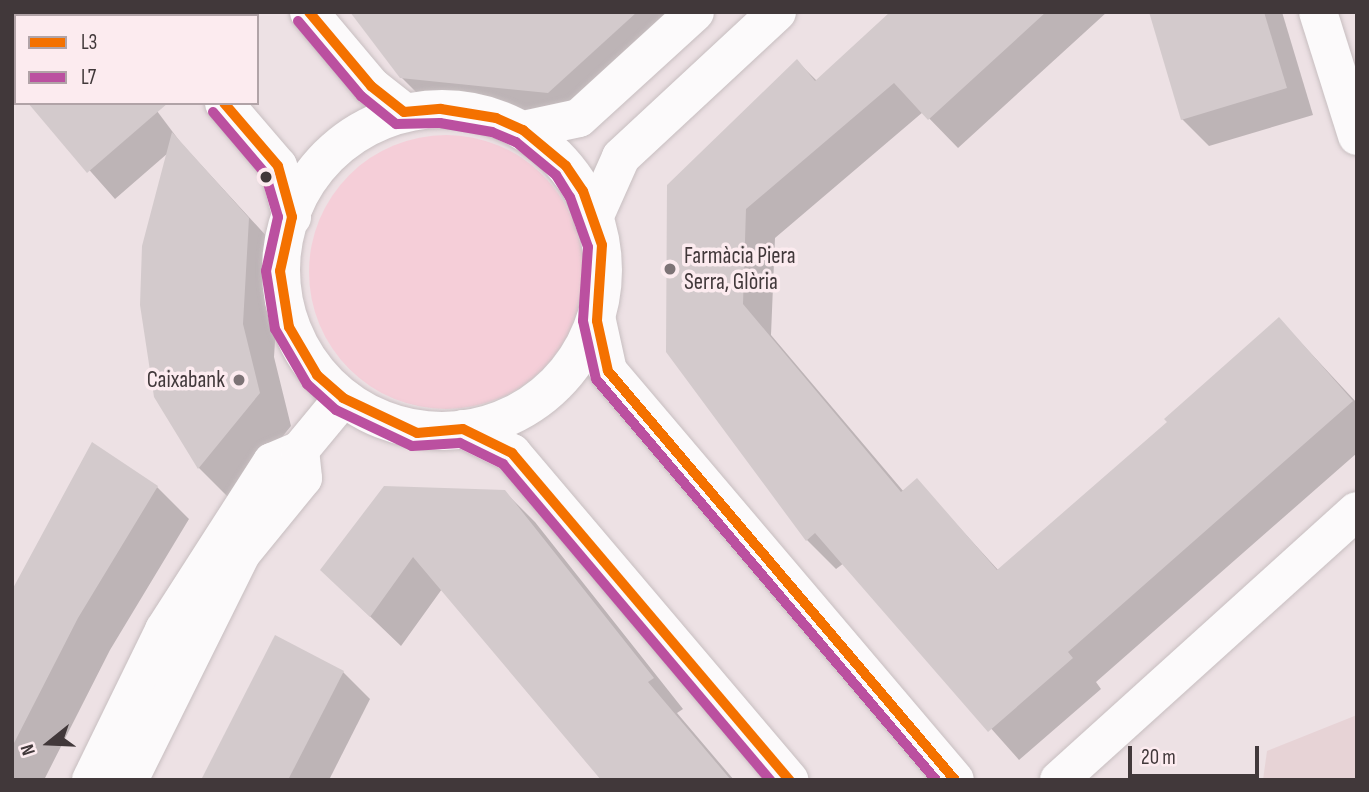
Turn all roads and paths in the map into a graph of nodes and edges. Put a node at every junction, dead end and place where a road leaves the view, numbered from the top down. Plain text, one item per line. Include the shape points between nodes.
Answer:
1 (309, 12) edge
2 (695, 12) edge
3 (777, 12) edge
4 (1318, 12) edge
5 (225, 105) edge
6 (404, 111) junction
7 (523, 130) junction
8 (1357, 136) edge
9 (292, 217) junction
10 (593, 220) junction
11 (597, 321) junction
12 (343, 398) junction
13 (463, 429) junction
14 (300, 450) junction
15 (1357, 511) edge
16 (91, 780) edge
17 (129, 780) edge
18 (789, 780) edge
19 (955, 780) edge
20 (1059, 780) edge

1 - 6 street via 371,86
2 - 7 street via 579,117
3 - 10 street via 621,157
4 - 8 street
5 - 9 street via 278,166
6 - 7 street via 441,109 496,118
6 - 9 street via 355,130 303,187
7 - 10 street via 566,166 583,191
9 - 12 street via 280,271 289,327 317,376
10 - 11 street via 602,245
11 - 13 street via 572,371 544,399 495,426
11 - 19 street via 608,371
12 - 13 street via 418,433
12 - 14 street
13 - 18 street via 512,453
14 - 16 street via 272,463 164,630
14 - 17 street via 303,478 241,554
15 - 20 street

